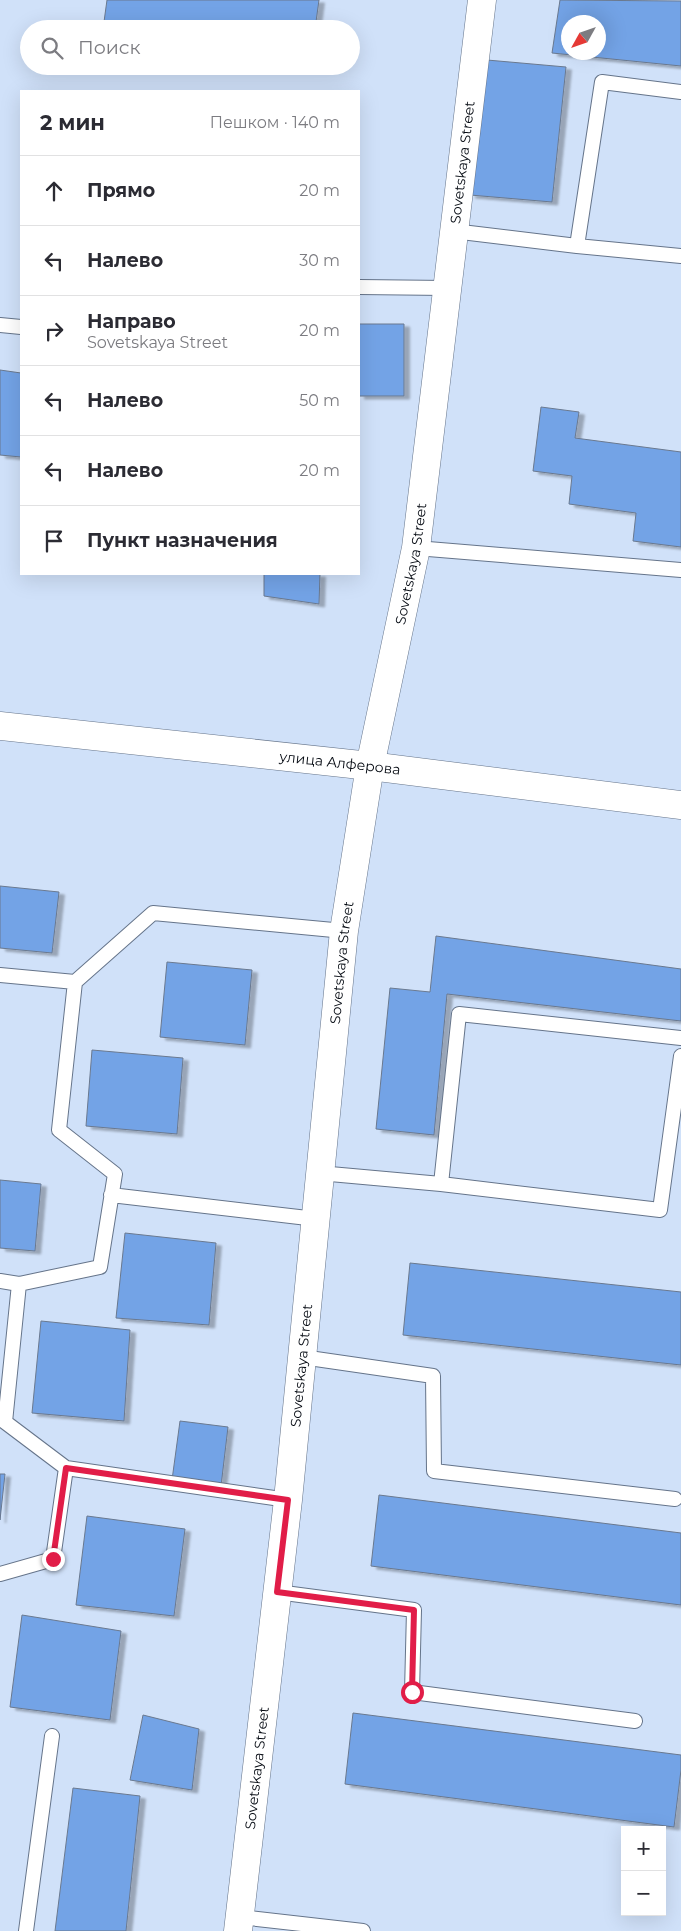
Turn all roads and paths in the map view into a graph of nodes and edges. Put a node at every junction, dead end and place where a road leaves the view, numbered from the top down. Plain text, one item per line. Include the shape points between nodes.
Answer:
1 (482, 0) edge
2 (681, 92) edge
3 (453, 231) junction
4 (577, 246) junction
5 (681, 256) edge
6 (360, 287) edge
7 (446, 288) junction
8 (0, 325) edge
9 (20, 327) edge
10 (416, 548) junction
11 (681, 570) edge
12 (0, 726) edge
13 (370, 766) junction
14 (681, 805) edge
15 (344, 931) junction
16 (0, 975) edge
17 (75, 982) junction
18 (681, 1038) edge
19 (681, 1056) edge
20 (319, 1173) junction
21 (441, 1184) junction
22 (111, 1195) junction
23 (316, 1219) junction
24 (0, 1281) edge
25 (19, 1284) junction
26 (302, 1357) junction
27 (66, 1468) junction
28 (675, 1499) dead end
29 (288, 1500) junction
30 (0, 1574) edge
31 (277, 1592) junction
32 (636, 1721) dead end
33 (52, 1736) dead end
34 (239, 1924) edge
35 (26, 1931) edge
36 (363, 1931) edge

1 - 3 street, Sovetskaya Street
2 - 4 lane via 602,82
3 - 4 lane
3 - 7 street, Sovetskaya Street
4 - 5 lane
6 - 7 lane
7 - 10 street, Sovetskaya Street
8 - 9 lane
10 - 11 lane
10 - 13 street, Sovetskaya Street
12 - 13 street, улица Алферова
13 - 14 street, улица Алферова
13 - 15 street, Sovetskaya Street
15 - 17 lane via 152,913
15 - 20 street, Sovetskaya Street
16 - 17 lane
17 - 22 lane via 59,1130 115,1174
18 - 21 lane via 459,1014
19 - 21 lane via 660,1210
20 - 21 lane
20 - 23 street, Sovetskaya Street
22 - 23 lane
22 - 25 lane via 100,1267
23 - 26 street, Sovetskaya Street
24 - 25 lane
25 - 27 lane via 5,1422
26 - 28 lane via 434,1376 434,1471
26 - 29 street, Sovetskaya Street
27 - 29 lane
27 - 30 lane via 53,1559
29 - 31 street, Sovetskaya Street
31 - 32 lane via 414,1610 412,1692
31 - 34 street, Sovetskaya Street
33 - 35 lane
34 - 36 lane

